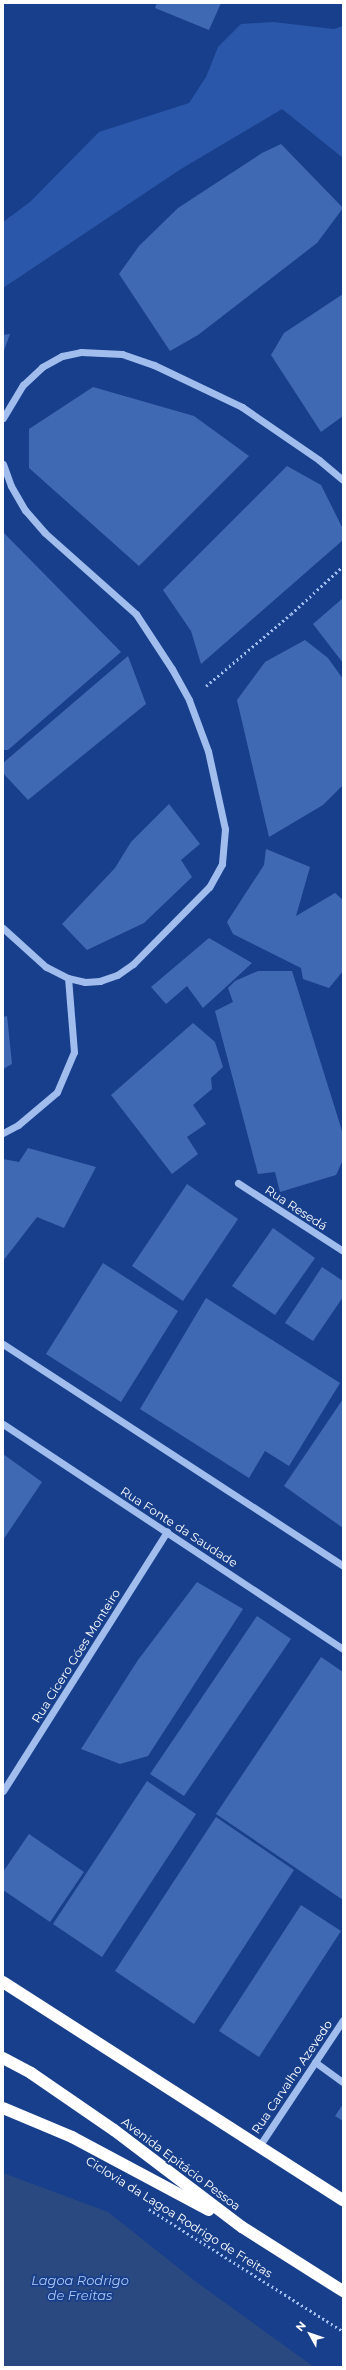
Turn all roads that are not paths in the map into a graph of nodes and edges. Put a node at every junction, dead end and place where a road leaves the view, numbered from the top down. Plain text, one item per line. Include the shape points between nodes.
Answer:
1 (3, 418) edge
2 (3, 464) edge
3 (343, 480) edge
4 (3, 928) edge
5 (68, 978) junction
6 (3, 1133) edge
7 (238, 1182) dead end
8 (343, 1251) edge
9 (3, 1344) edge
10 (3, 1424) edge
11 (167, 1532) junction
12 (343, 1566) edge
13 (343, 1649) edge
14 (3, 1792) edge
15 (3, 1982) edge
16 (343, 2020) edge
17 (3, 2058) edge
18 (315, 2062) junction
19 (343, 2082) edge
20 (3, 2108) edge
21 (260, 2145) junction
22 (343, 2200) edge
23 (242, 2227) junction
24 (343, 2291) edge

1 - 3 street via 22,385 42,368 62,356 94,351 122,354 154,365 242,407 320,460
2 - 5 street via 11,486 25,510 45,533 136,614 172,669 189,700 208,751 225,829 225,852 217,876 201,897 133,964 117,975 100,981 85,982
4 - 5 street via 46,966
5 - 6 street via 74,1052 56,1092 18,1125
7 - 8 street, Rua Resedá
9 - 12 street
10 - 11 street, Rua Fonte da Saudade
11 - 13 street, Rua Fonte da Saudade
11 - 14 street, Rua Cicero Góes Monteiro
15 - 21 highway
16 - 18 street, Rua Carvalho Azevedo
17 - 23 highway, Avenida Epitácio Pessoa via 31,2073 114,2130
18 - 19 street
18 - 21 street, Rua Carvalho Azevedo
20 - 23 highway via 72,2137
21 - 22 highway
23 - 24 highway, Avenida Epitácio Pessoa

